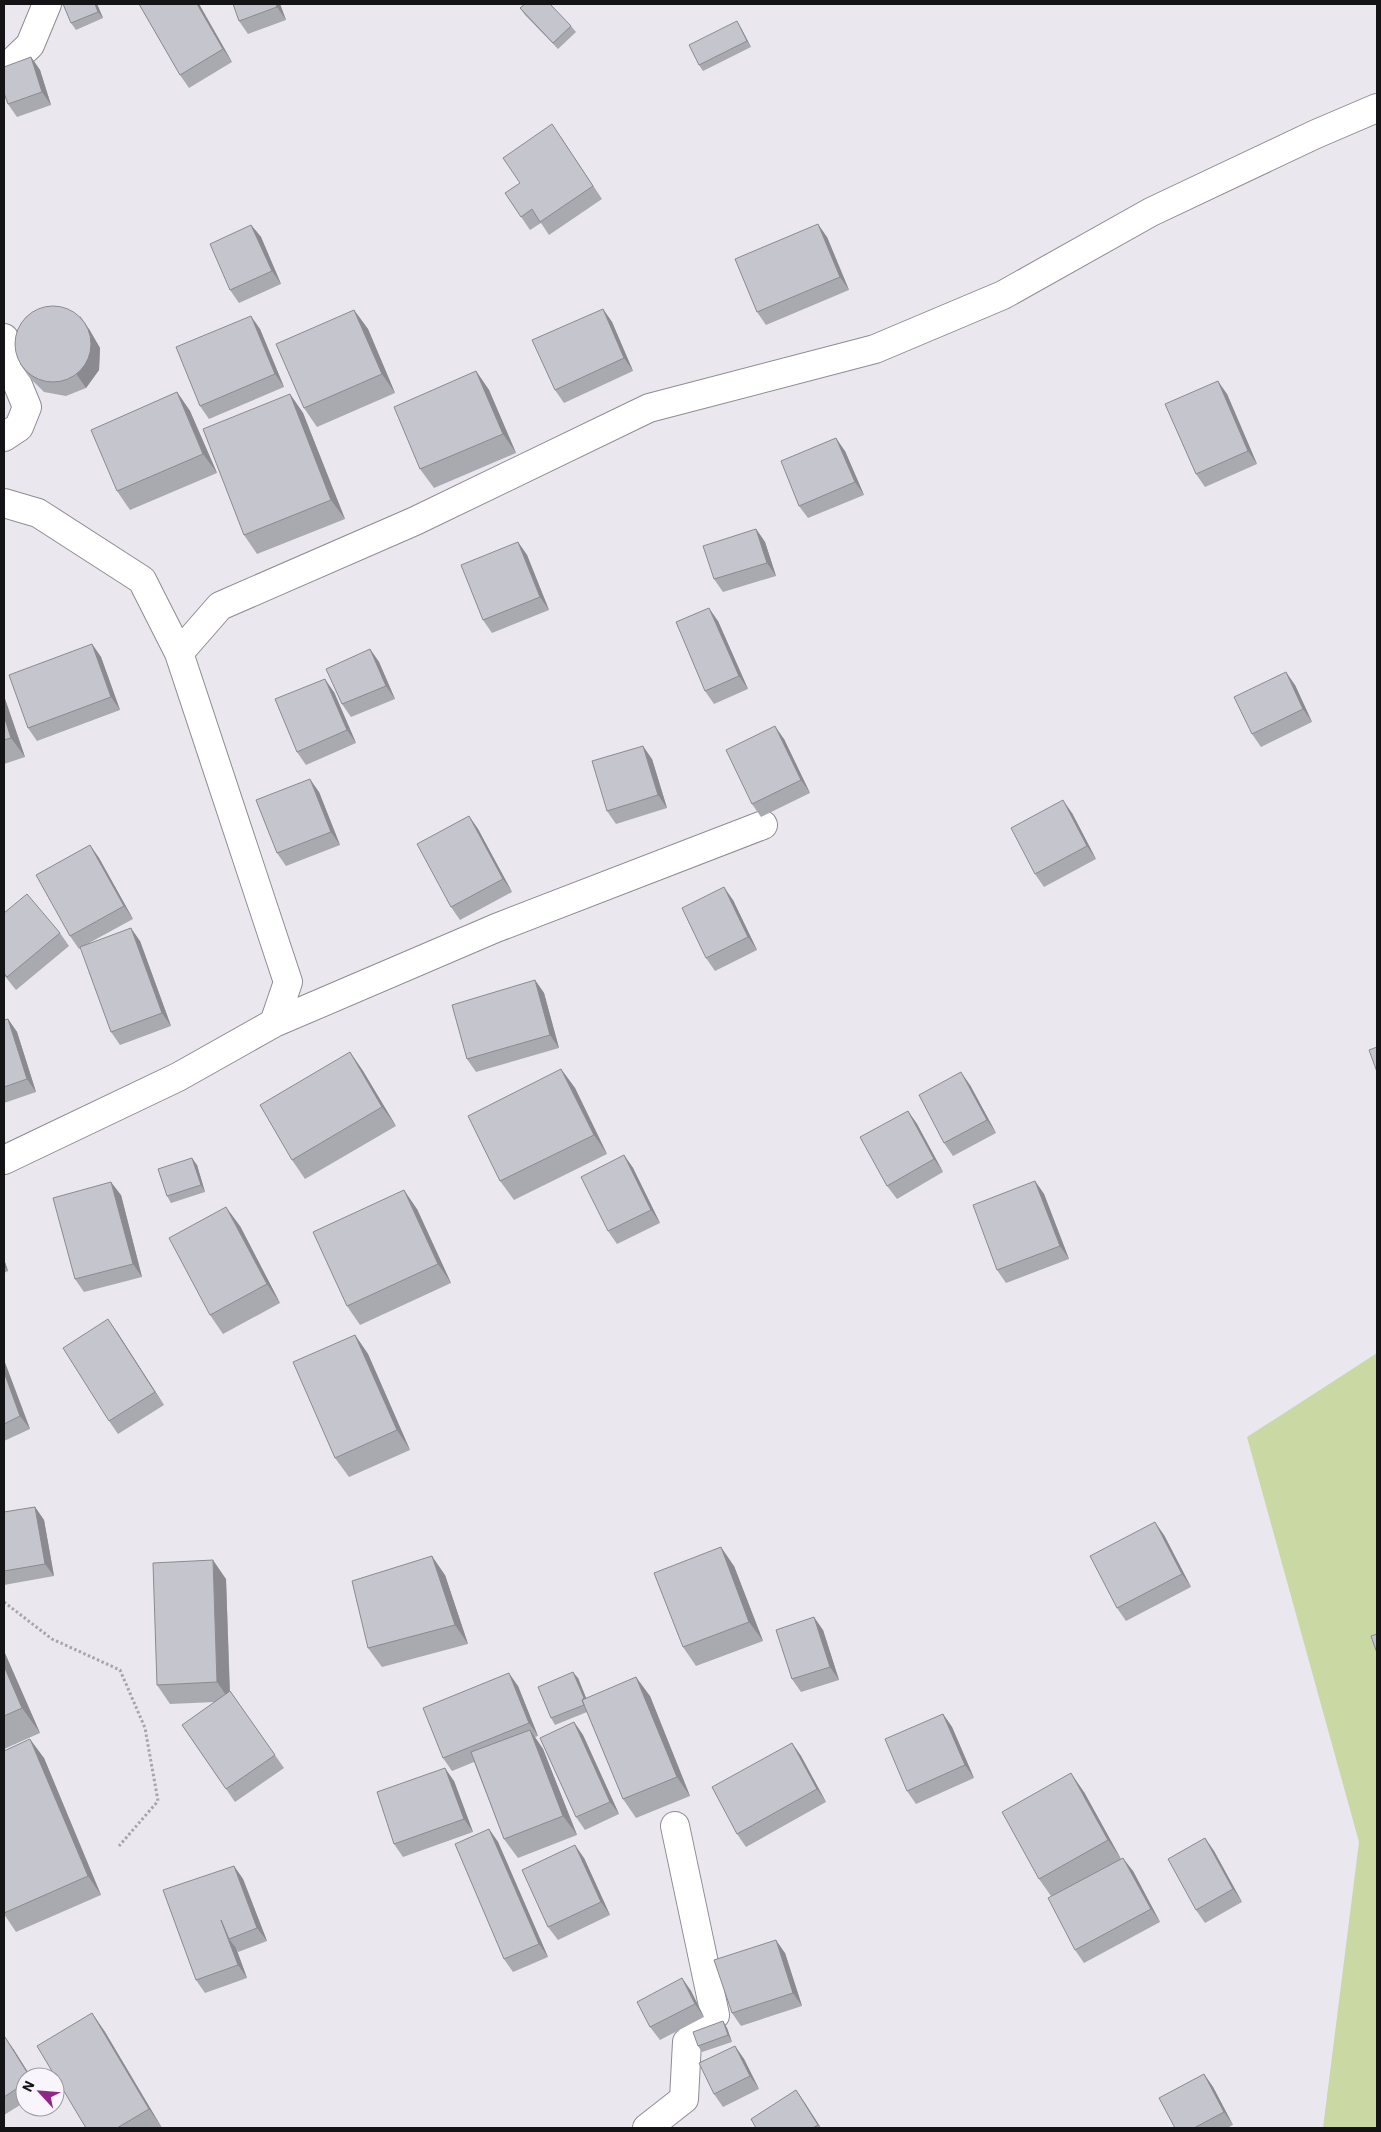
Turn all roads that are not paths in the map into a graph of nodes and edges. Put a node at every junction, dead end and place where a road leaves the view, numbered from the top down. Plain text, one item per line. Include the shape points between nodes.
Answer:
1 (48, 4) edge
2 (4, 70) edge
3 (1377, 108) edge
4 (4, 338) edge
5 (4, 437) edge
6 (4, 504) edge
7 (179, 653) junction
8 (764, 826) dead end
9 (274, 1023) junction
10 (4, 1160) edge
11 (675, 1826) dead end
12 (646, 2128) edge

1 - 2 street via 30,45
3 - 7 street via 1151,212 1003,295 875,349 649,408 415,521 220,606
4 - 5 street via 26,407 19,427
6 - 7 street via 38,513 142,580
7 - 9 street via 288,982
8 - 9 street via 505,924
9 - 10 street via 178,1077
11 - 12 street via 715,2015 688,2042 684,2099

